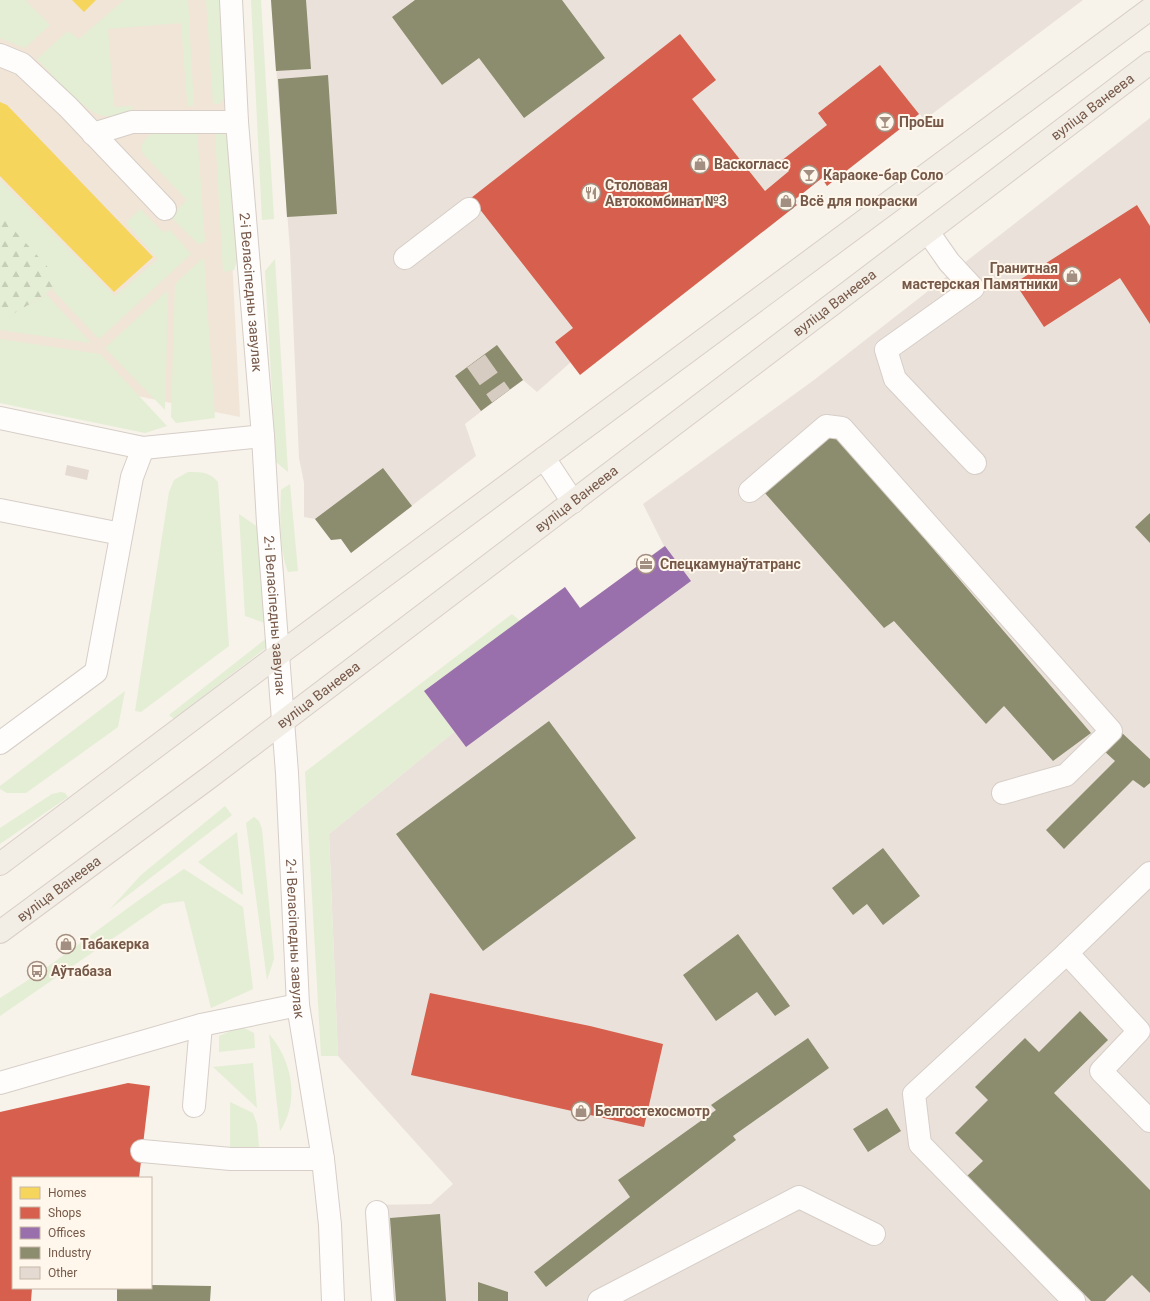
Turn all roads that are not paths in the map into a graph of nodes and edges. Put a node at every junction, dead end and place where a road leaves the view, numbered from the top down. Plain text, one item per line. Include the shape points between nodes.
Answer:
1 (231, 0) edge
2 (1150, 9) edge
3 (0, 55) edge
4 (1150, 63) edge
5 (237, 122) junction
6 (93, 134) junction
7 (165, 209) dead end
8 (469, 209) dead end
9 (928, 232) junction
10 (405, 258) dead end
11 (0, 418) edge
12 (263, 436) junction
13 (143, 448) junction
14 (544, 458) junction
15 (975, 463) dead end
16 (750, 491) dead end
17 (574, 502) junction
18 (0, 510) edge
19 (121, 534) junction
20 (278, 655) junction
21 (283, 719) junction
22 (0, 743) edge
23 (1003, 793) dead end
24 (0, 864) edge
25 (1150, 873) edge
26 (0, 932) edge
27 (1067, 953) junction
28 (298, 1005) junction
29 (201, 1025) junction
30 (1145, 1037) edge
31 (0, 1083) edge
32 (194, 1106) dead end
33 (1150, 1122) edge
34 (142, 1151) dead end
35 (323, 1159) junction
36 (377, 1212) dead end
37 (874, 1234) dead end
38 (333, 1301) edge
39 (383, 1301) edge
40 (599, 1301) edge
41 (1074, 1301) edge

1 - 5 street, 2-і Веласіпедны завулак
2 - 14 main road
3 - 6 street via 22,64
4 - 9 main road, вуліца Ванеева
5 - 6 street via 132,122
5 - 12 street, 2-і Веласіпедны завулак
6 - 7 street
8 - 10 street
9 - 15 street via 949,262 973,288 886,350 895,379
9 - 17 main road, вуліца Ванеева
11 - 13 street
12 - 13 street
12 - 20 street, 2-і Веласіпедны завулак
13 - 19 street via 132,477
14 - 17 street
14 - 20 main road
16 - 23 street via 826,426 842,428 1111,731 1066,775
17 - 21 main road, вуліца Ванеева
18 - 19 street
19 - 22 street via 96,672
20 - 21 street, 2-і Веласіпедны завулак
20 - 24 main road
21 - 26 main road, вуліца Ванеева via 204,781
21 - 28 street, 2-і Веласіпедны завулак
25 - 27 street
27 - 30 street
27 - 41 street via 914,1094 920,1144
28 - 29 street
28 - 35 street, 2-і Веласіпедны завулак
29 - 31 street
29 - 32 street
30 - 33 street via 1101,1071
34 - 35 street via 231,1158
35 - 38 street, 2-і Веласіпедны завулак via 330,1226
36 - 39 street
37 - 40 street via 799,1197

